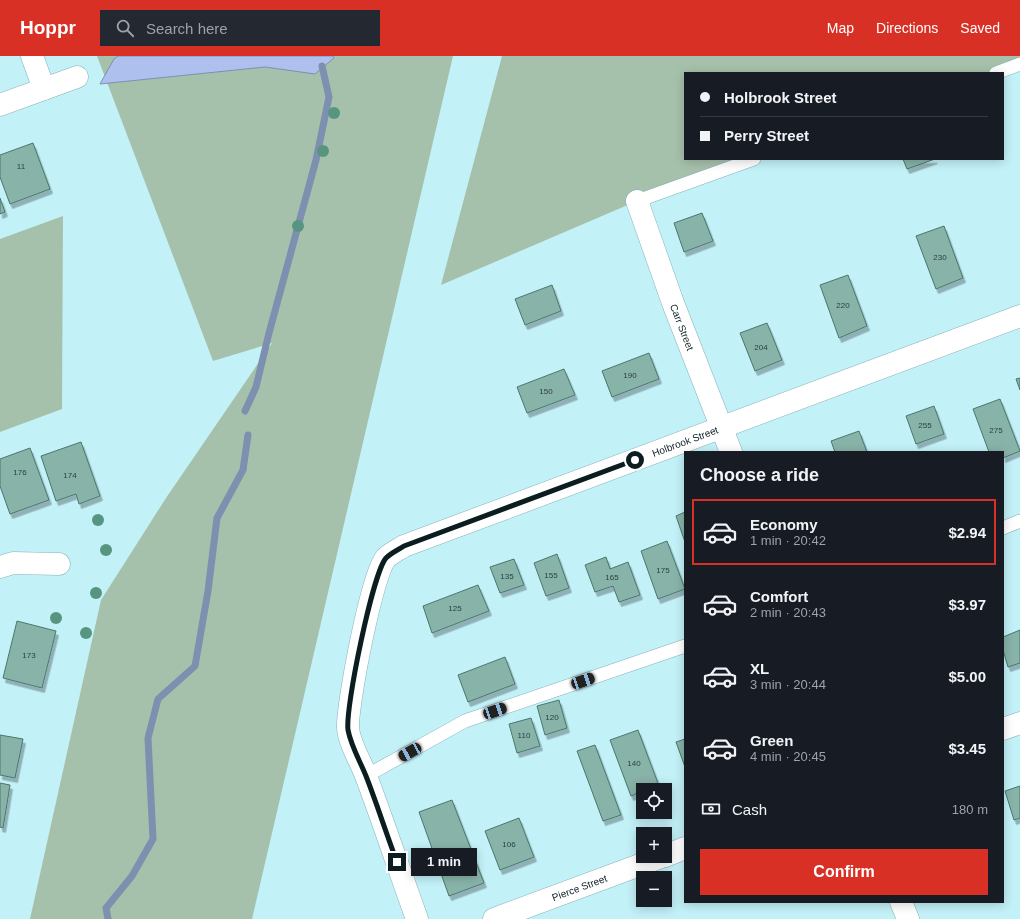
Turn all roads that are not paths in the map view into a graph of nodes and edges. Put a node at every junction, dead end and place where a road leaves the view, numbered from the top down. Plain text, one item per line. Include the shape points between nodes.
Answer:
1 (32, 56) edge
2 (1020, 64) edge
3 (999, 72) edge
4 (77, 77) dead end
5 (44, 89) junction
6 (0, 106) edge
7 (751, 160) edge
8 (637, 200) joint
9 (1020, 316) edge
10 (722, 427) junction
11 (731, 451) edge
12 (1020, 521) edge
13 (1004, 528) edge
14 (59, 564) dead end
15 (0, 567) edge
16 (684, 646) edge
17 (1020, 723) edge
18 (1004, 729) edge
19 (366, 776) junction
20 (684, 848) edge
21 (672, 853) edge
22 (645, 863) edge
23 (901, 903) edge
24 (417, 919) edge
25 (494, 919) edge
26 (908, 919) edge

1 - 5 street
2 - 3 lane
4 - 5 street
5 - 6 street
7 - 8 lane
8 - 10 street, Carr Street via 673,303
9 - 10 street, Holbrook Street
10 - 11 street, Carr Street
10 - 19 street, Holbrook Street via 404,546 386,558 378,574 362,637 349,710 350,738
12 - 13 lane
14 - 15 street via 13,562
16 - 19 lane via 466,721
17 - 18 street
19 - 24 street, Holbrook Street
20 - 21 street, Pierce Street
22 - 25 street, Pierce Street
23 - 26 street

